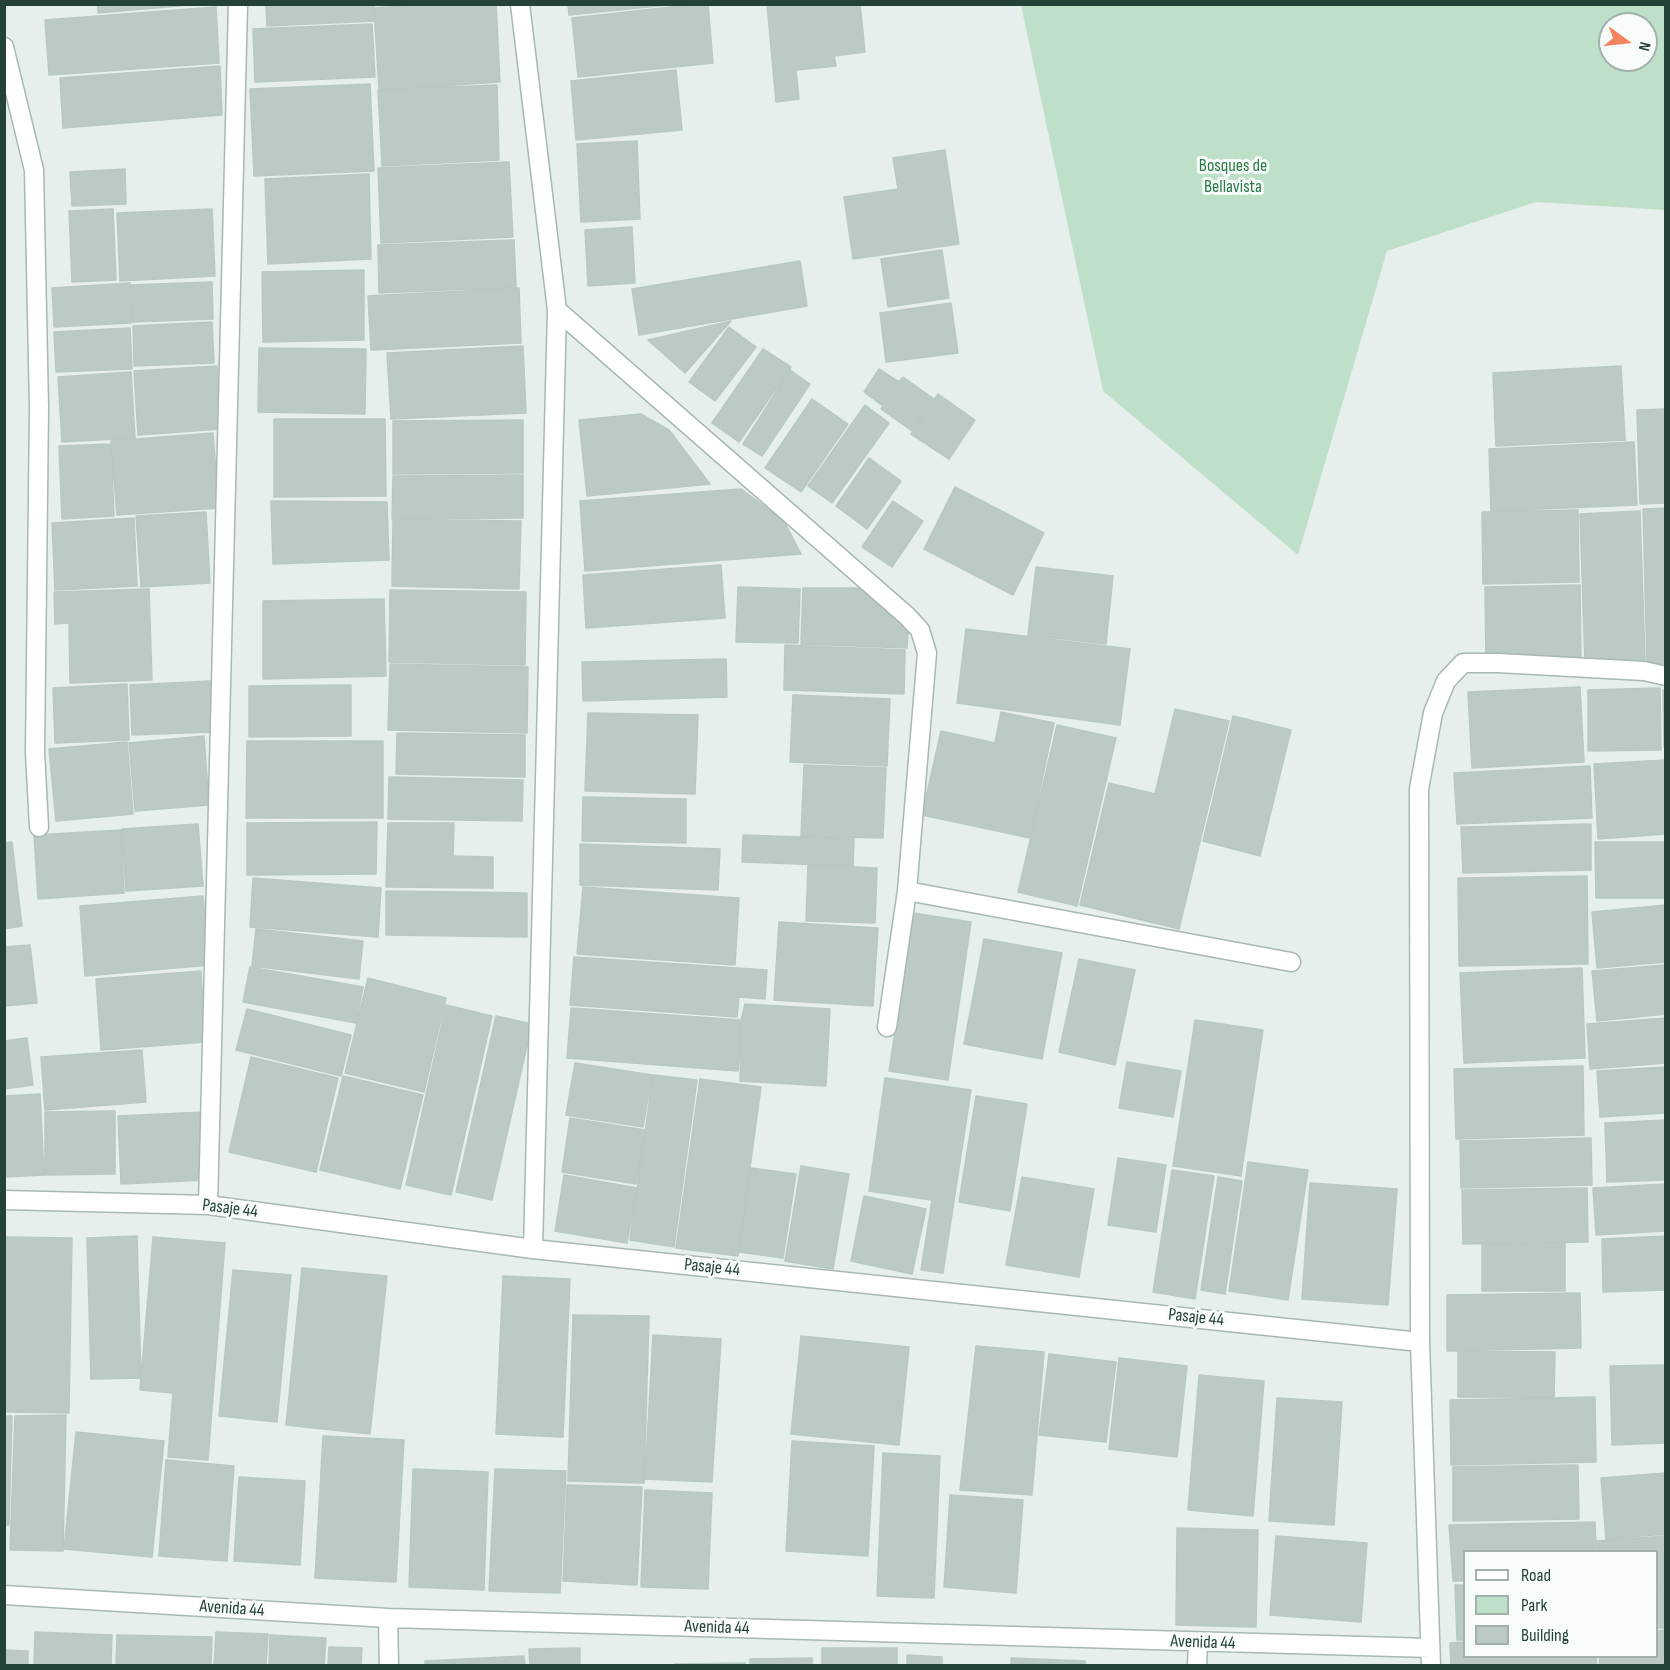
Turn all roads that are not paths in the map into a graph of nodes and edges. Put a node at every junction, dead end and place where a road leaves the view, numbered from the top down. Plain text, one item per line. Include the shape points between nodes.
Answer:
1 (238, 4) edge
2 (520, 4) edge
3 (4, 47) edge
4 (557, 310) junction
5 (1665, 676) edge
6 (39, 827) dead end
7 (907, 891) junction
8 (1291, 962) dead end
9 (887, 1027) dead end
10 (4, 1200) edge
11 (208, 1205) junction
12 (533, 1249) junction
13 (1420, 1342) junction
14 (4, 1595) edge
15 (388, 1618) junction
16 (1198, 1643) junction
17 (1431, 1657) edge
18 (389, 1665) edge
19 (1197, 1665) edge

1 - 11 street
2 - 4 street
3 - 6 street via 34,170 39,408 35,752
4 - 7 street via 920,630 927,653
4 - 12 street
5 - 13 street via 1644,671 1463,663 1446,681 1433,712 1419,789
7 - 8 street
7 - 9 street
10 - 11 street, Pasaje 44
11 - 12 street, Pasaje 44
12 - 13 street, Pasaje 44
13 - 17 street
14 - 15 street, Avenida 44
15 - 16 street, Avenida 44
15 - 18 street
16 - 17 street, Avenida 44
16 - 19 street

